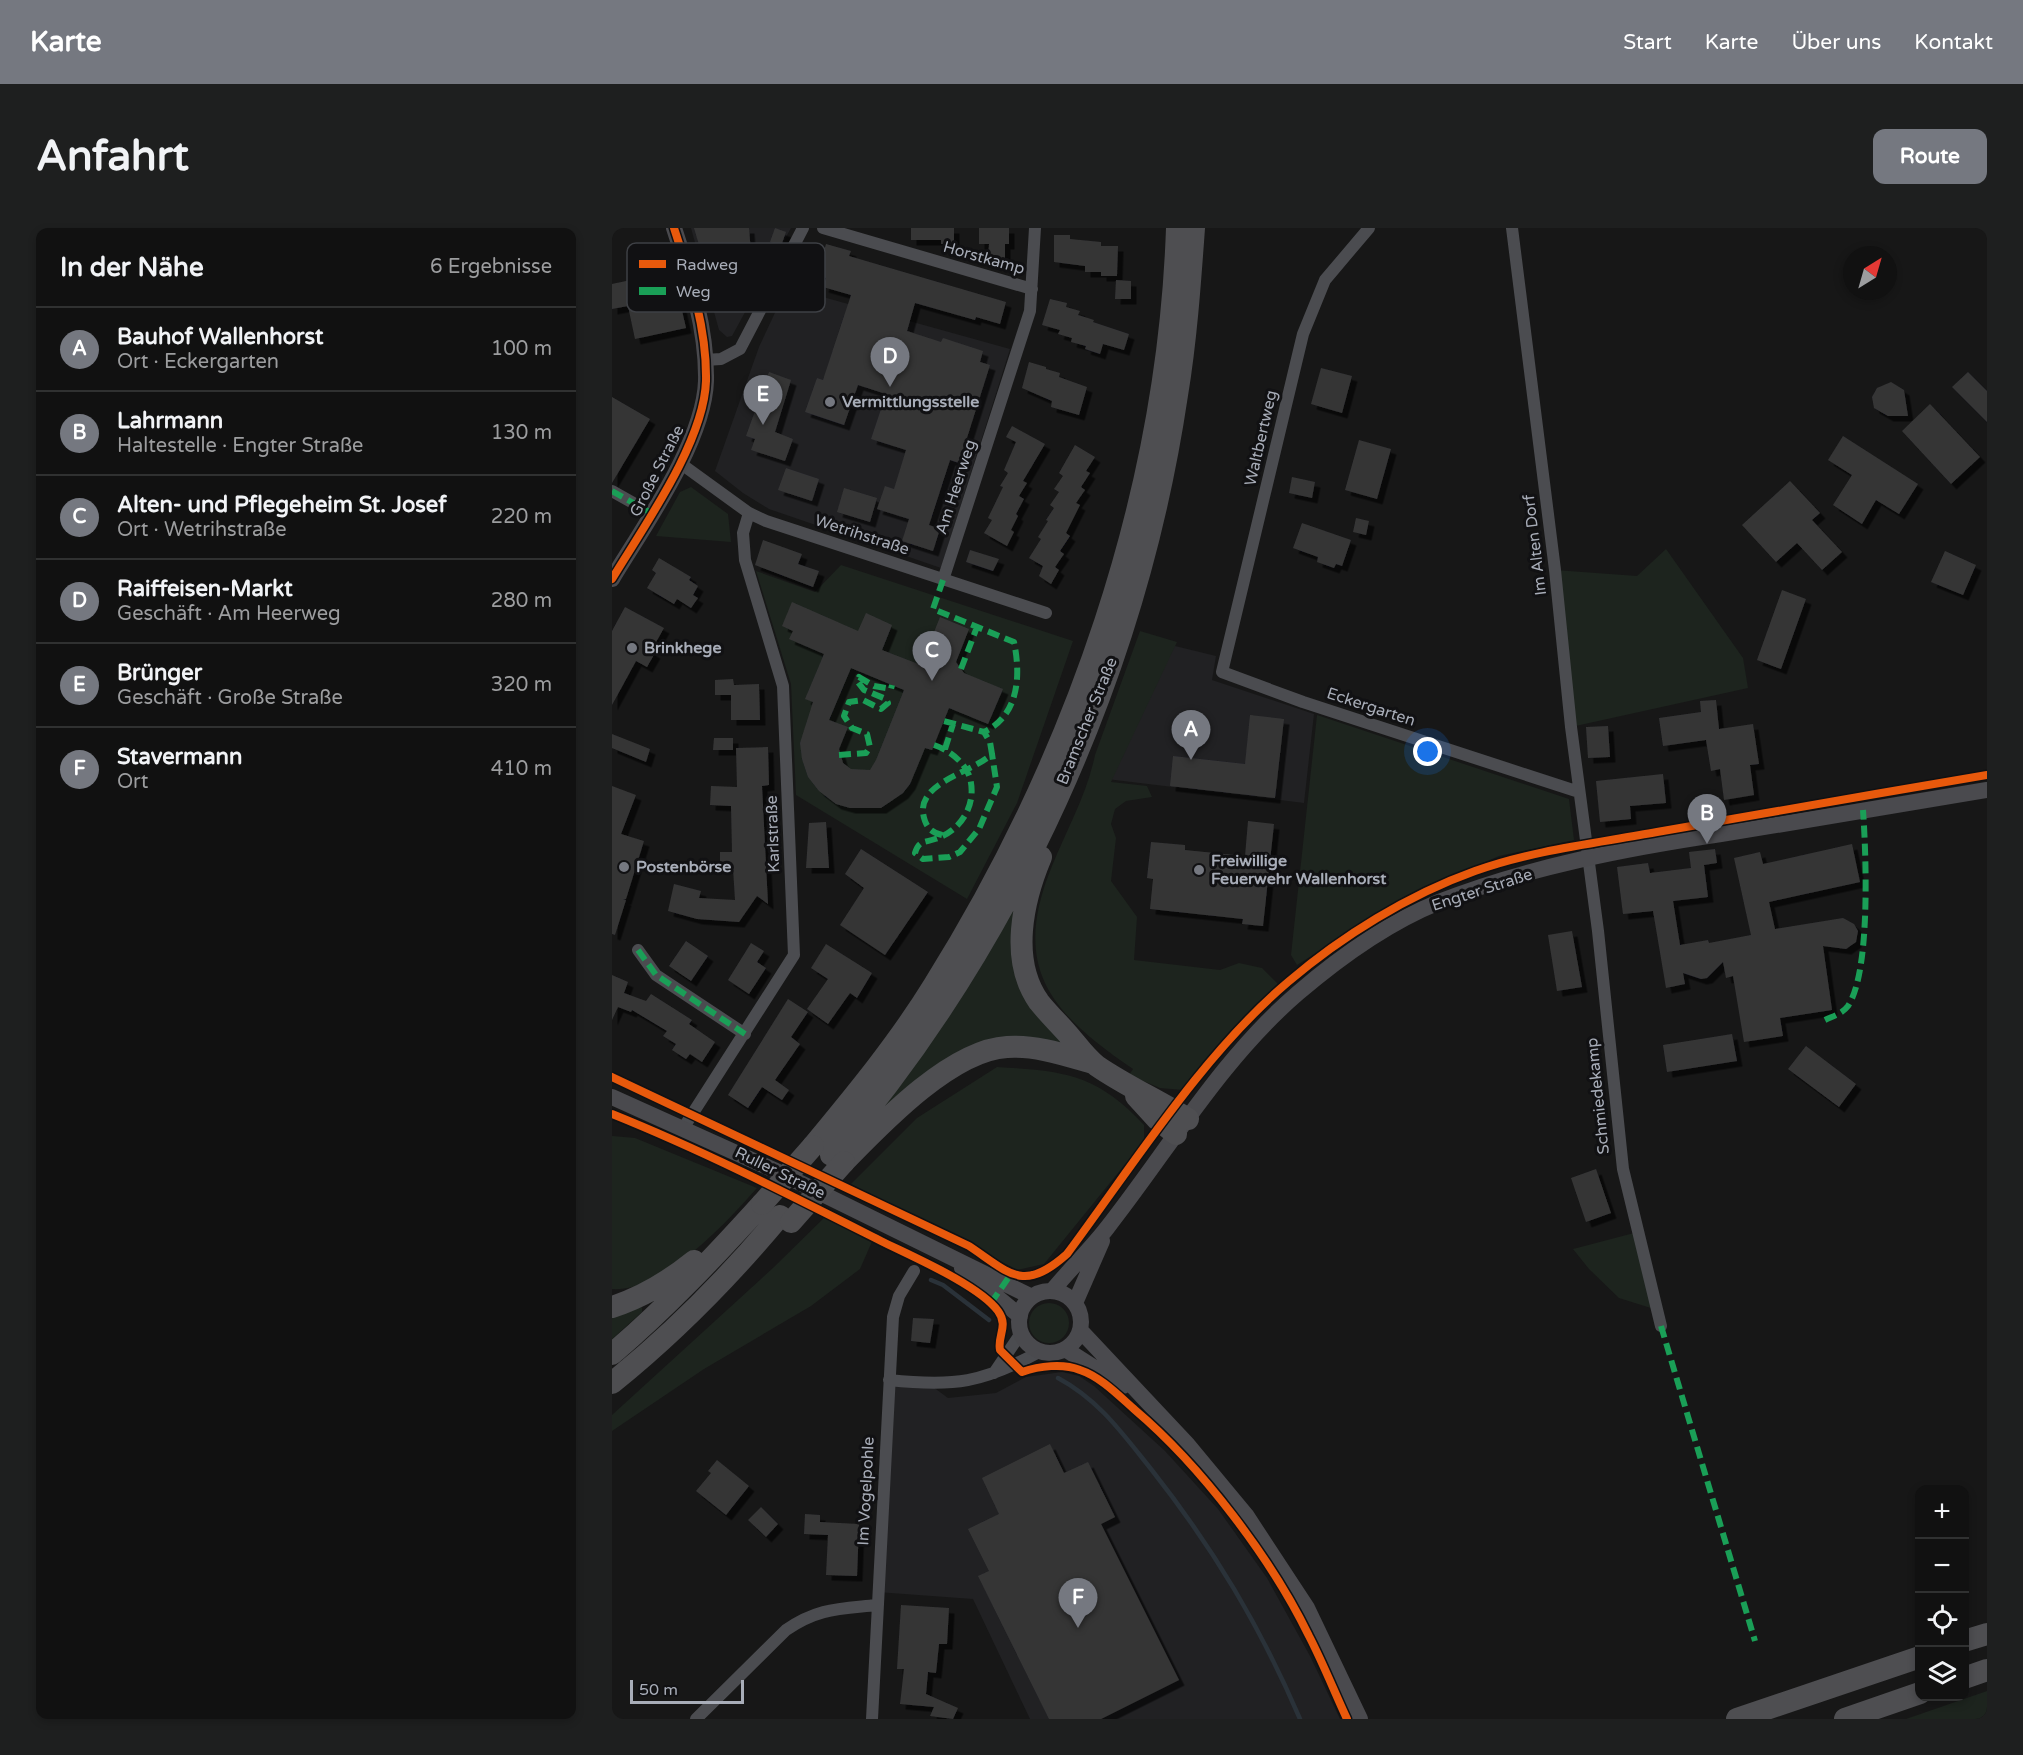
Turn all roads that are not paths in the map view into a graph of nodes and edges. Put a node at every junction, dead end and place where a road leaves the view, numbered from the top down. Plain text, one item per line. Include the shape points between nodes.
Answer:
1 (674, 228) edge
2 (803, 228) edge
3 (823, 228) edge
4 (1035, 228) edge
5 (1177, 228) edge
6 (1194, 228) edge
7 (1369, 228) edge
8 (1512, 228) edge
9 (678, 243) edge
10 (795, 243) edge
11 (1032, 289) junction
12 (697, 312) edge
13 (759, 312) edge
14 (705, 360) junction
15 (680, 463) junction
16 (612, 491) edge
17 (651, 513) junction
18 (749, 513) junction
19 (612, 579) edge
20 (944, 580) junction
21 (1046, 613) dead end
22 (1222, 672) joint
23 (1073, 763) junction
24 (1987, 790) edge
25 (1579, 792) junction
26 (1587, 859) junction
27 (638, 950) dead end
28 (745, 1034) junction
29 (1094, 1064) junction
30 (612, 1097) edge
31 (1182, 1126) junction
32 (684, 1127) junction
33 (829, 1154) junction
34 (777, 1214) junction
35 (1108, 1227) junction
36 (738, 1230) junction
37 (945, 1254) junction
38 (914, 1271) dead end
39 (1052, 1291) junction
40 (1032, 1297) junction
41 (1075, 1303) junction
42 (612, 1307) edge
43 (1020, 1316) junction
44 (1661, 1326) dead end
45 (1080, 1330) junction
46 (1021, 1333) junction
47 (1065, 1349) junction
48 (1041, 1351) junction
49 (612, 1354) edge
50 (993, 1373) junction
51 (889, 1380) junction
52 (612, 1383) edge
53 (1142, 1398) junction
54 (876, 1605) junction
55 (1987, 1634) edge
56 (1969, 1640) edge
57 (1915, 1659) edge
58 (1987, 1670) edge
59 (1969, 1677) edge
60 (1915, 1695) edge
61 (696, 1719) edge
62 (872, 1719) edge
63 (1360, 1719) edge
64 (1737, 1719) edge
65 (1845, 1719) edge

1 - 9 main road, Große Straße
2 - 10 street
3 - 11 street, Horstkamp
4 - 11 street, Am Heerweg
5 - 33 highway, Bramscher Straße via 1159,399 1137,503 1107,613 1062,740 976,917 879,1064
6 - 23 highway, Bramscher Straße via 1177,398 1155,507 1124,627
7 - 22 street, Waltbertweg via 1325,280 1303,334
8 - 25 street, Im Alten Dorf
11 - 20 street, Am Heerweg via 1030,311
12 - 14 main road, Große Straße
13 - 14 street via 740,349 721,359
14 - 15 main road, Große Straße via 702,408
15 - 17 main road, Große Straße
15 - 18 street, Wetrihstraße
16 - 17 street
17 - 19 main road, Große Straße
18 - 20 street, Wetrihstraße
18 - 28 street, Karlstraße via 743,533 745,560 783,686 794,954
20 - 21 street, Wetrihstraße
22 - 25 street, Eckergarten
23 - 29 highway via 1073,783 1028,893 1022,946 1028,980 1038,1001
23 - 33 highway, Bramscher Straße via 992,924 951,994 917,1047
24 - 26 main road, Engter Straße
25 - 26 street, Im Alten Dorf
26 - 31 main road, Engter Straße via 1497,882 1437,903 1370,939 1304,988 1264,1026
26 - 44 street, Schmiedekamp via 1623,1169
27 - 28 street via 656,975
28 - 32 street, Karlstraße
29 - 31 highway
29 - 33 highway via 1024,1046 982,1052 938,1076 881,1124
30 - 32 main road, Ruller Straße
31 - 35 main road, Engter Straße
32 - 37 main road, Ruller Straße
33 - 34 highway, bridge
33 - 34 highway, bridge
34 - 36 highway
34 - 52 highway via 754,1263 738,1266 675,1329
35 - 39 main road, Engter Straße
35 - 41 main road, Engter Straße
36 - 42 highway via 719,1239 671,1279 636,1299
36 - 49 highway via 655,1317
37 - 40 main road, Ruller Straße
37 - 43 main road, Ruller Straße
38 - 51 street, Im Vogelpohle via 899,1296 893,1317
39 - 40 main road
39 - 41 main road
40 - 43 main road
41 - 45 main road
43 - 46 main road
45 - 47 main road
45 - 53 main road
46 - 48 main road
46 - 50 street
47 - 48 main road
47 - 53 main road
48 - 50 street via 1016,1366
50 - 51 street via 962,1382
51 - 54 street, Im Vogelpohle
53 - 63 main road via 1213,1473 1280,1563 1307,1608
54 - 61 street via 814,1613 800,1621 786,1630
54 - 62 street, Im Vogelpohle
55 - 56 highway
57 - 64 highway
58 - 59 highway
60 - 65 highway

